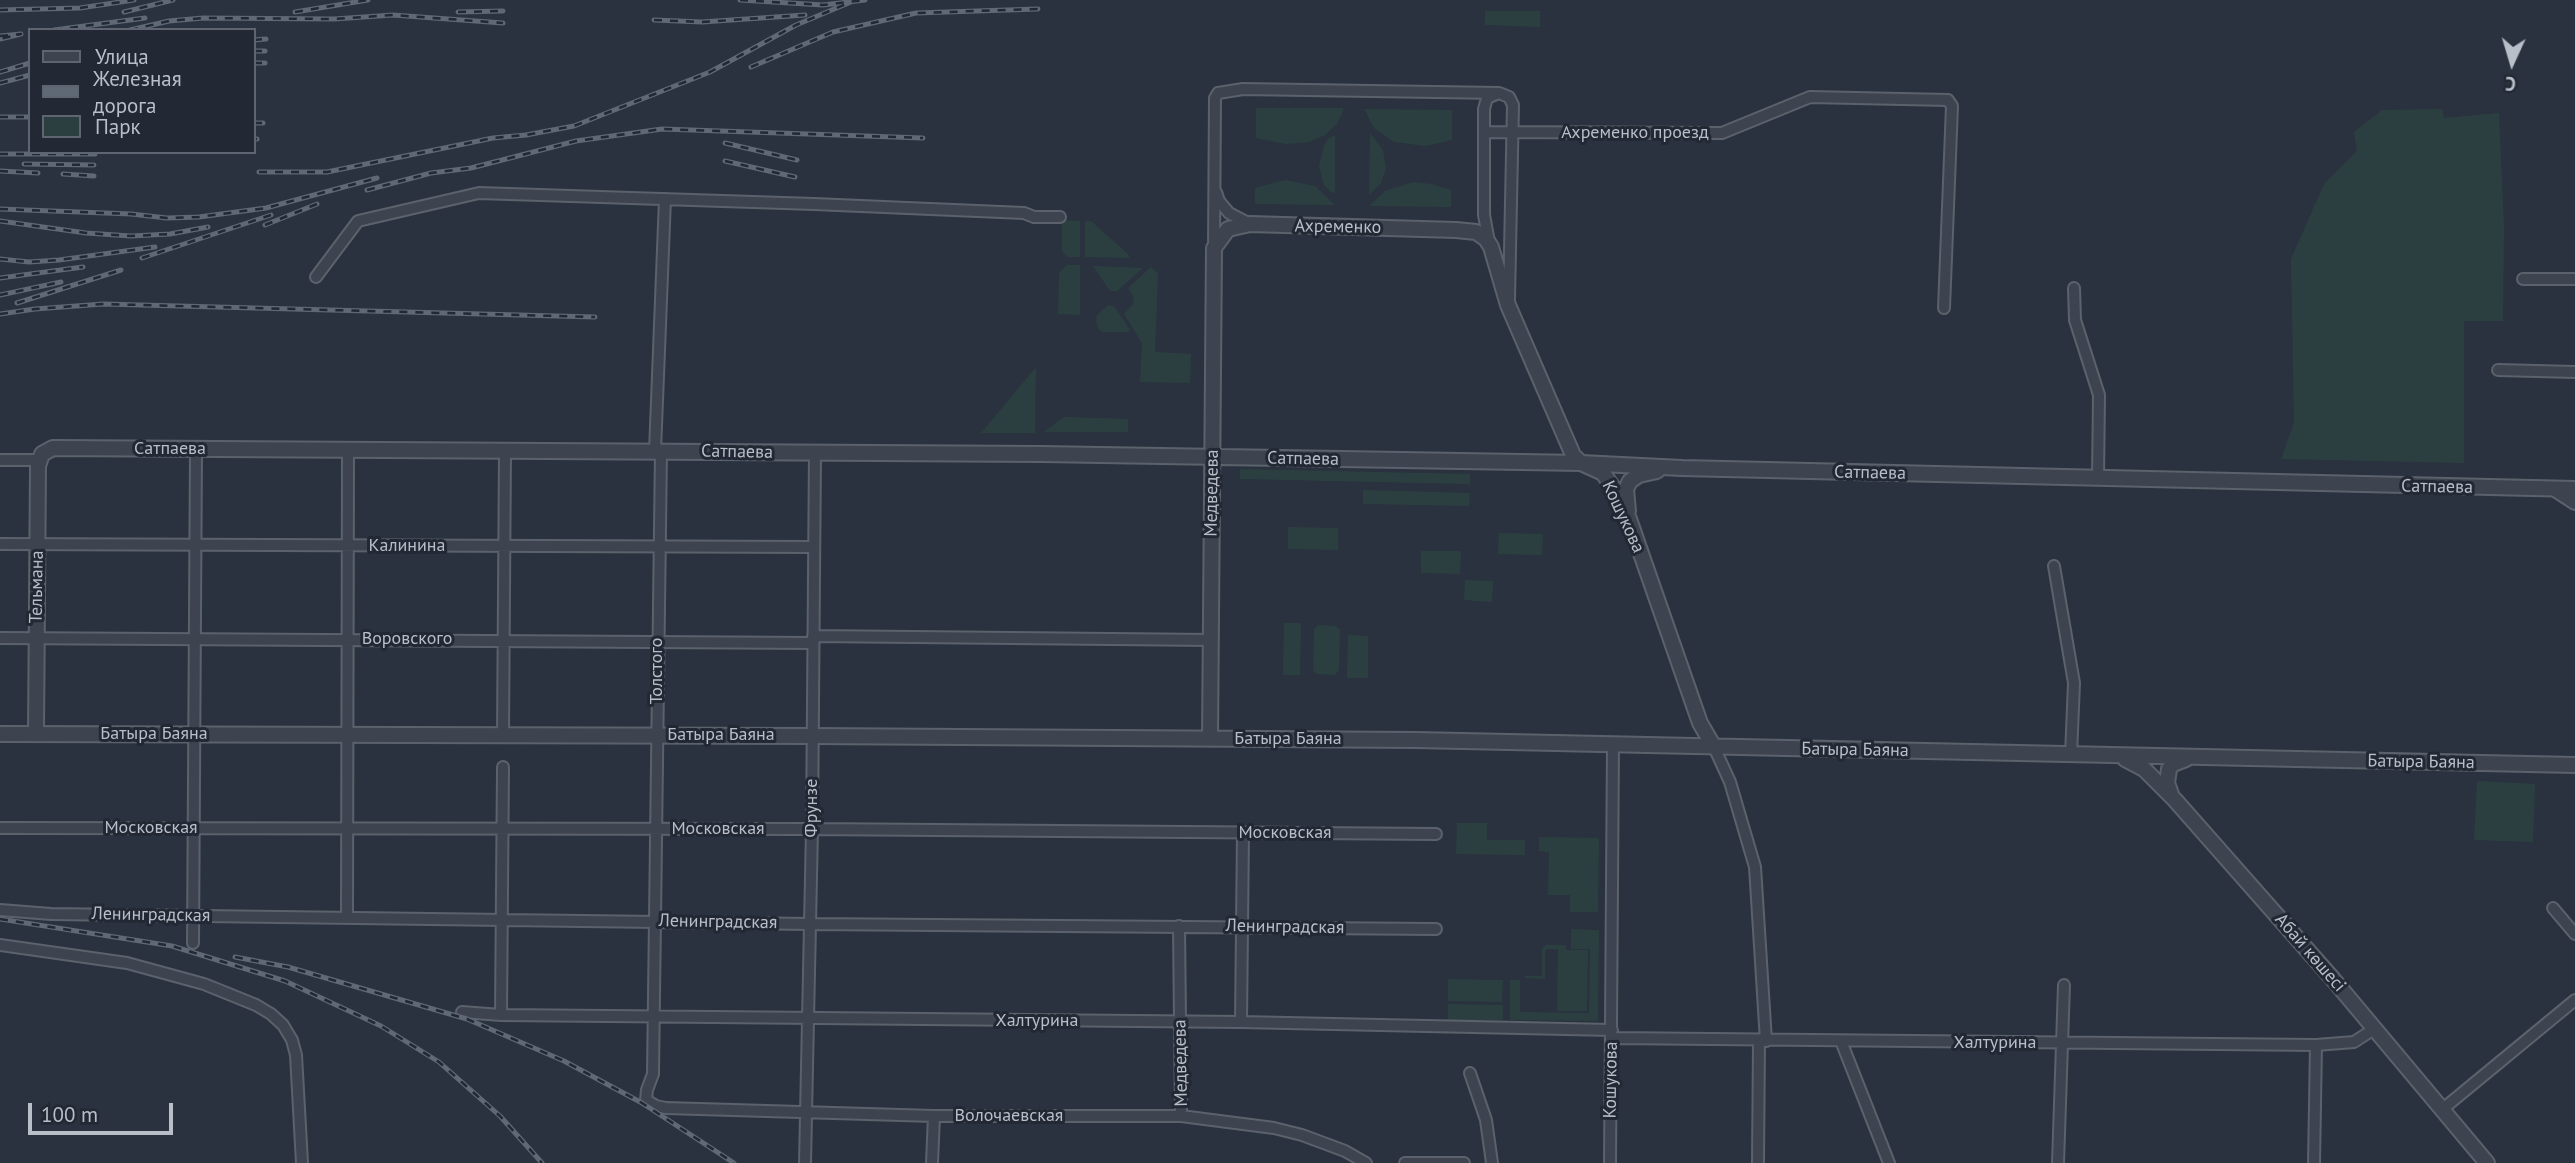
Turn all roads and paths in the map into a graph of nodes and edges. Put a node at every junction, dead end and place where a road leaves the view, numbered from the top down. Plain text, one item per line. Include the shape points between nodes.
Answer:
1 (1499, 93) junction
2 (1484, 132) junction
3 (1513, 132) junction
4 (1215, 188) junction
5 (665, 199) junction
6 (1484, 206) junction
7 (1060, 217) dead end
8 (1250, 224) junction
9 (1456, 230) junction
10 (1490, 244) junction
11 (1214, 248) junction
12 (316, 276) dead end
13 (2523, 279) dead end
14 (2575, 279) edge
15 (2074, 288) dead end
16 (1508, 305) junction
17 (1944, 308) dead end
18 (2498, 370) dead end
19 (2575, 372) edge
20 (196, 449) junction
21 (348, 449) junction
22 (505, 450) junction
23 (658, 451) junction
24 (816, 452) junction
25 (1212, 457) junction
26 (0, 460) edge
27 (40, 460) junction
28 (1581, 463) junction
29 (1630, 465) junction
30 (1675, 468) junction
31 (2098, 478) junction
32 (2554, 489) junction
33 (2575, 489) edge
34 (1616, 492) junction
35 (2575, 502) edge
36 (1629, 519) junction
37 (0, 544) edge
38 (38, 544) junction
39 (195, 545) junction
40 (348, 545) junction
41 (504, 546) junction
42 (659, 546) junction
43 (814, 547) junction
44 (2054, 566) dead end
45 (0, 638) edge
46 (37, 638) junction
47 (195, 638) junction
48 (347, 639) junction
49 (503, 639) junction
50 (813, 639) junction
51 (1211, 640) junction
52 (657, 641) junction
53 (1700, 723) junction
54 (0, 734) edge
55 (36, 734) junction
56 (194, 734) junction
57 (347, 734) junction
58 (503, 735) junction
59 (657, 735) junction
60 (812, 736) junction
61 (1210, 739) junction
62 (1613, 745) junction
63 (1687, 746) junction
64 (1714, 747) junction
65 (2071, 755) junction
66 (2120, 757) junction
67 (2194, 757) junction
68 (2575, 765) edge
69 (503, 767) dead end
70 (2175, 800) junction
71 (0, 828) edge
72 (194, 828) junction
73 (347, 828) junction
74 (502, 829) junction
75 (656, 829) junction
76 (812, 829) junction
77 (1243, 832) junction
78 (1436, 834) dead end
79 (2553, 908) dead end
80 (0, 910) edge
81 (193, 916) junction
82 (346, 917) junction
83 (502, 919) junction
84 (655, 920) junction
85 (810, 924) junction
86 (1179, 926) junction
87 (1244, 927) junction
88 (1436, 929) dead end
89 (2575, 934) edge
90 (193, 943) dead end
91 (0, 945) edge
92 (2064, 985) dead end
93 (2575, 1000) edge
94 (462, 1012) dead end
95 (501, 1015) junction
96 (654, 1017) junction
97 (809, 1020) junction
98 (1180, 1022) junction
99 (1241, 1022) junction
100 (2374, 1029) junction
101 (1612, 1034) junction
102 (1762, 1041) junction
103 (1841, 1041) junction
104 (2062, 1043) junction
105 (2316, 1045) junction
106 (1470, 1073) dead end
107 (646, 1100) joint
108 (2444, 1108) junction
109 (807, 1111) junction
110 (933, 1116) junction
111 (1181, 1116) junction
112 (302, 1163) edge
113 (806, 1163) edge
114 (932, 1163) edge
115 (1366, 1163) edge
116 (1405, 1163) edge
117 (1464, 1163) edge
118 (1492, 1163) edge
119 (1610, 1163) edge
120 (1758, 1163) edge
121 (1889, 1163) edge
122 (2058, 1163) edge
123 (2314, 1163) edge
124 (2487, 1163) edge

1 - 2 street via 1485,102
1 - 3 street, Кошукова via 1513,102
1 - 4 street via 1243,89 1218,93
2 - 3 street, Ахременко проезд
2 - 6 street
3 - 16 street, Кошукова
3 - 17 street, Ахременко проезд via 1722,133 1814,97 1948,100 1952,106
4 - 8 street via 1229,213
4 - 11 street
5 - 7 street
5 - 12 street via 479,193 358,221
5 - 23 street, Толстого
6 - 9 street via 1472,223
6 - 10 street
8 - 9 street, Ахременко
8 - 11 street, Ахременко via 1228,229
9 - 10 street, Ахременко via 1473,231
10 - 16 street, Кошукова
11 - 25 street, Медведева
13 - 14 street
15 - 31 street via 2075,320 2099,394
16 - 28 street, Кошукова via 1573,455
18 - 19 street
20 - 21 street, Сатпаева
20 - 27 street, Сатпаева via 53,448
20 - 39 street
21 - 22 street, Сатпаева
21 - 40 street
22 - 23 street, Сатпаева
22 - 41 street
23 - 24 street, Сатпаева
23 - 42 street, Толстого
24 - 25 street, Сатпаева
24 - 43 street, Фрунзе
25 - 28 street, Сатпаева
25 - 51 street, Медведева
26 - 27 street
27 - 38 street, Тельмана
28 - 29 street, Сатпаева
28 - 34 street, Кошукова via 1601,471
29 - 30 street, Сатпаева
29 - 34 street via 1615,472
30 - 31 street, Сатпаева
30 - 36 street via 1630,481 1626,489
31 - 32 street, Сатпаева
32 - 33 street, Сатпаева
32 - 35 street
34 - 36 street, Кошукова
36 - 53 street, Кошукова
37 - 38 street, Калинина
38 - 39 street, Калинина
38 - 46 street, Тельмана
39 - 40 street, Калинина
39 - 47 street
40 - 41 street, Калинина
40 - 48 street
41 - 42 street, Калинина
41 - 49 street
42 - 43 street, Калинина
42 - 52 street, Толстого
43 - 50 street, Фрунзе
44 - 65 street via 2074,683
45 - 46 street, Воровского
46 - 47 street, Воровского
46 - 55 street, Тельмана
47 - 48 street, Воровского
47 - 56 street
48 - 49 street, Воровского
48 - 57 street
49 - 52 street, Воровского
49 - 58 street
50 - 51 street, Воровского
50 - 52 street, Воровского
50 - 60 street, Фрунзе
51 - 61 street, Медведева
52 - 59 street, Толстого
53 - 63 street via 1702,741
53 - 64 street, Кошукова
54 - 55 street, Батыра Баяна
55 - 56 street, Батыра Баяна
56 - 57 street, Батыра Баяна
56 - 72 street
57 - 58 street, Батыра Баяна
57 - 73 street
58 - 59 street, Батыра Баяна
59 - 60 street, Батыра Баяна
59 - 75 street, Толстого
60 - 61 street, Батыра Баяна
60 - 76 street, Фрунзе
61 - 62 street, Батыра Баяна
62 - 63 street, Батыра Баяна
62 - 101 street, Кошукова
63 - 64 street, Батыра Баяна
64 - 65 street, Батыра Баяна
64 - 102 street via 1730,782 1755,867
65 - 66 street, Батыра Баяна
66 - 67 street, Батыра Баяна
66 - 70 street, Абай көшесі via 2144,769
67 - 68 street, Батыра Баяна
67 - 70 street via 2169,769 2167,783
69 - 74 street
70 - 100 street, Абай көшесі
71 - 72 street, Московская
72 - 73 street, Московская
72 - 81 street
73 - 74 street, Московская
73 - 82 street
74 - 75 street, Московская
74 - 83 street
75 - 76 street, Московская
75 - 84 street, Толстого
76 - 77 street, Московская
76 - 85 street, Фрунзе
77 - 78 street, Московская
77 - 87 street
79 - 89 street
80 - 81 street, Ленинградская
81 - 82 street, Ленинградская
81 - 90 street
82 - 83 street, Ленинградская
83 - 84 street, Ленинградская
83 - 95 street
84 - 85 street, Ленинградская
84 - 96 street, Толстого
85 - 86 street, Ленинградская
85 - 97 street, Фрунзе
86 - 87 street, Ленинградская
86 - 98 street, Медведева
87 - 88 street, Ленинградская
87 - 99 street
91 - 112 street via 127,963 204,984 271,1014 283,1025 294,1048
92 - 104 street
93 - 108 street
94 - 95 street, Халтурина
95 - 96 street, Халтурина
96 - 97 street, Халтурина
96 - 107 street, Толстого via 653,1074
97 - 98 street, Халтурина
97 - 109 street, Фрунзе
98 - 99 street, Халтурина
98 - 111 street, Медведева
99 - 101 street, Халтурина
100 - 105 street, Халтурина via 2354,1042
100 - 108 street, Абай көшесі
101 - 102 street, Халтурина
101 - 119 street, Кошукова
102 - 103 street, Халтурина
102 - 120 street
103 - 104 street, Халтурина
103 - 121 street
104 - 105 street, Халтурина
104 - 122 street
105 - 123 street
106 - 118 street via 1486,1120
107 - 109 street, Волочаевская via 662,1107
108 - 124 street, Абай көшесі
109 - 110 street, Волочаевская
109 - 113 street, Фрунзе
110 - 111 street, Волочаевская
110 - 114 street
111 - 115 street, Волочаевская via 1302,1135
116 - 117 street

